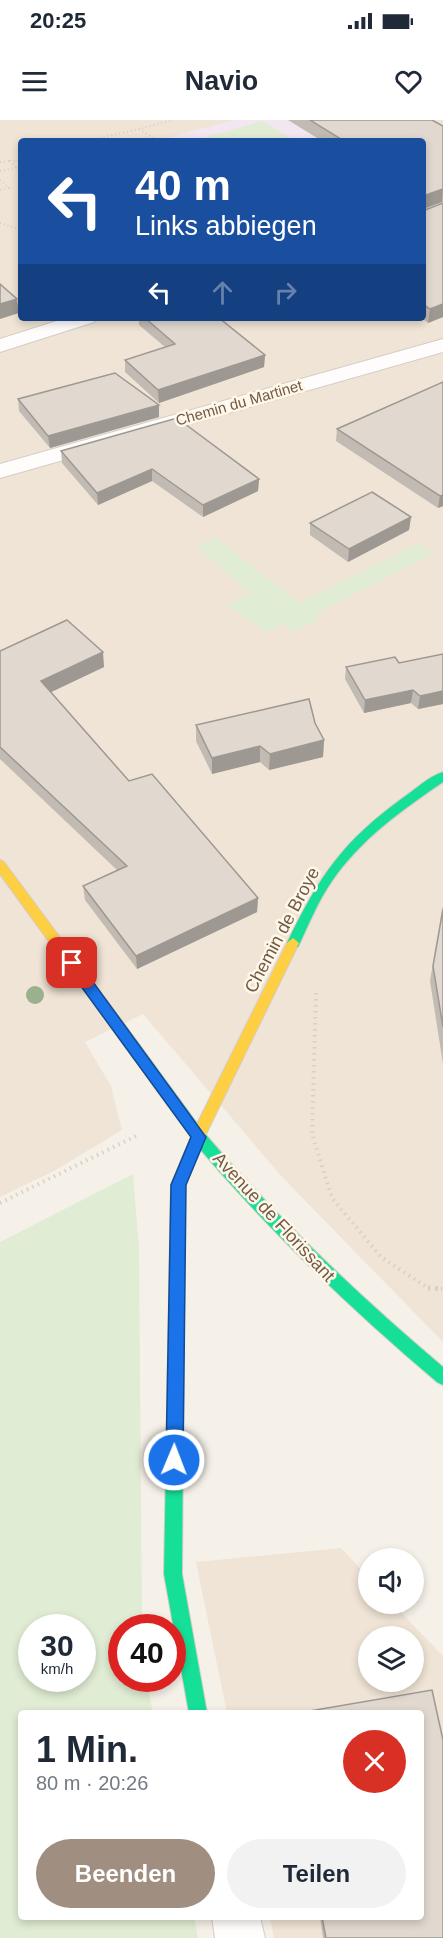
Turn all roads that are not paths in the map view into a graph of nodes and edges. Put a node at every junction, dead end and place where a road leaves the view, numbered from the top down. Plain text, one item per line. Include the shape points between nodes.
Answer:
1 (78, 321) edge
2 (443, 345) edge
3 (0, 346) edge
4 (0, 471) edge
5 (443, 776) edge
6 (0, 865) edge
7 (198, 1137) junction
8 (442, 1376) edge
9 (197, 1710) edge
10 (237, 1920) edge
11 (240, 1938) edge

1 - 3 street
2 - 4 street, Chemin du Martinet
5 - 7 street, Chemin de Broye via 369,832 333,870 311,906
6 - 7 street, Avenue de Florissant
7 - 8 street, Avenue de Florissant via 311,1259 371,1317
7 - 9 street, Chemin de Broye via 178,1185 173,1574
10 - 11 street

